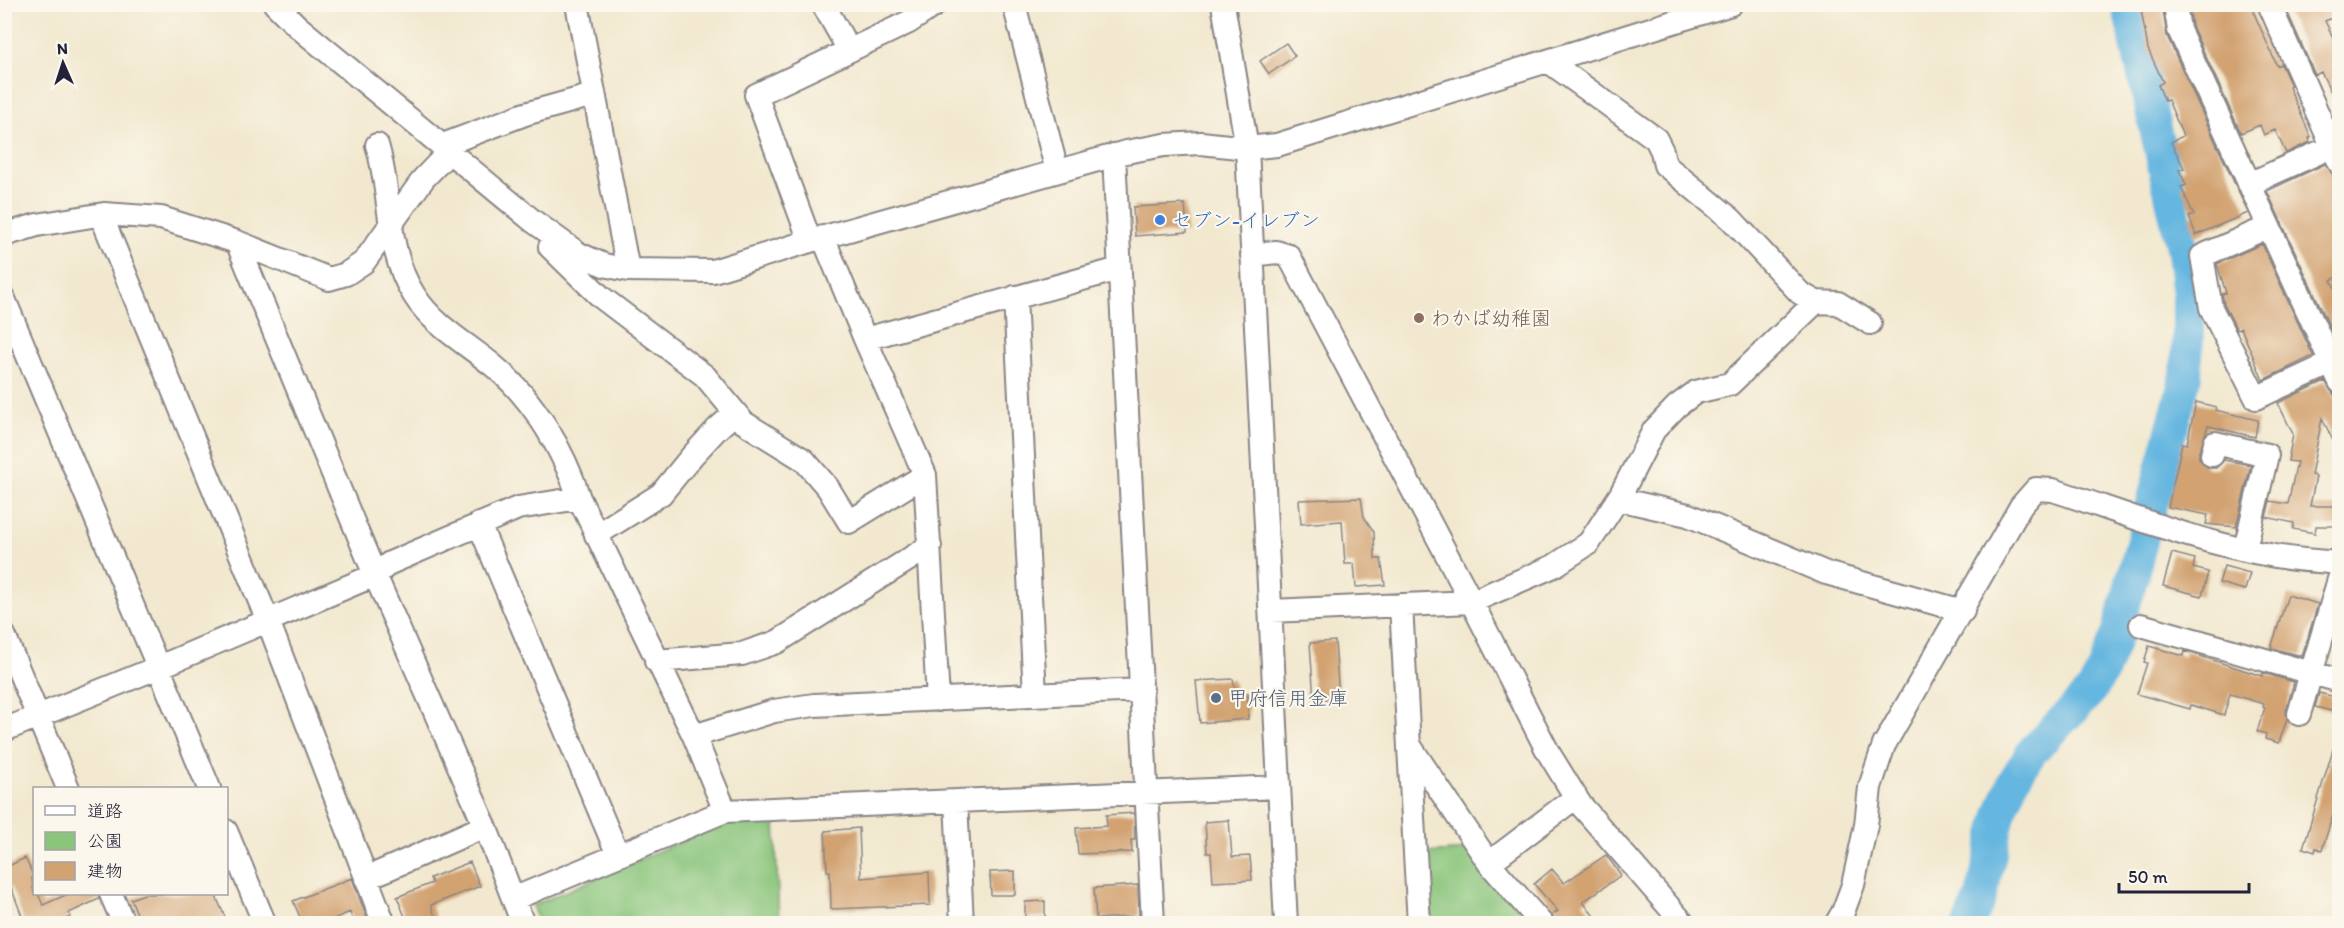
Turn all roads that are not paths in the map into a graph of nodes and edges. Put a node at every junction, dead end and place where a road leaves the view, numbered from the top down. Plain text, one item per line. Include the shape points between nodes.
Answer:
1 (275, 4) edge
2 (577, 4) edge
3 (823, 4) edge
4 (936, 4) edge
5 (1014, 4) edge
6 (1222, 4) edge
7 (1731, 4) edge
8 (2175, 4) edge
9 (2269, 4) edge
10 (1688, 11) edge
11 (849, 50) junction
12 (1548, 61) junction
13 (593, 95) junction
14 (377, 145) dead end
15 (447, 148) junction
16 (1247, 148) junction
17 (2337, 151) edge
18 (1114, 155) junction
19 (1057, 171) junction
20 (2249, 184) junction
21 (101, 215) junction
22 (533, 221) junction
23 (391, 225) junction
24 (2268, 227) junction
25 (4, 236) edge
26 (817, 239) junction
27 (237, 242) junction
28 (1252, 255) junction
29 (1119, 269) junction
30 (628, 270) junction
31 (1015, 297) junction
32 (4, 299) edge
33 (1816, 302) junction
34 (1870, 323) dead end
35 (12, 337) edge
36 (865, 339) junction
37 (2336, 368) edge
38 (735, 412) junction
39 (2212, 454) dead end
40 (925, 475) junction
41 (579, 498) junction
42 (1618, 499) junction
43 (479, 524) junction
44 (596, 535) junction
45 (930, 546) junction
46 (2245, 549) junction
47 (2340, 563) edge
48 (375, 575) junction
49 (2340, 576) edge
50 (1472, 602) junction
51 (1401, 605) junction
52 (1271, 611) junction
53 (1963, 611) junction
54 (268, 621) junction
55 (2140, 625) dead end
56 (4, 634) edge
57 (656, 661) junction
58 (159, 668) junction
59 (2310, 671) junction
60 (2340, 681) edge
61 (1142, 690) junction
62 (1035, 695) junction
63 (938, 700) junction
64 (2299, 714) dead end
65 (37, 716) junction
66 (4, 730) edge
67 (694, 736) junction
68 (1409, 745) junction
69 (67, 787) edge
70 (208, 787) edge
71 (1279, 787) junction
72 (1146, 794) junction
73 (1576, 797) junction
74 (956, 801) junction
75 (725, 811) junction
76 (484, 826) junction
77 (228, 836) edge
78 (618, 855) junction
79 (1489, 863) junction
80 (368, 878) junction
81 (111, 895) edge
82 (513, 899) junction
83 (124, 924) edge
84 (265, 924) edge
85 (384, 924) edge
86 (523, 924) edge
87 (962, 924) edge
88 (1153, 924) edge
89 (1286, 924) edge
90 (1419, 924) edge
91 (1542, 924) edge
92 (1684, 924) edge
93 (1836, 924) edge

1 - 15 street
2 - 13 street
3 - 11 street
4 - 11 street via 909,22
5 - 19 street
6 - 16 street
7 - 10 street
8 - 20 street via 2179,30
9 - 17 street
10 - 12 street
11 - 26 street via 756,96
12 - 16 street via 1277,144
12 - 33 street via 1656,139 1665,165 1731,219 1800,293
13 - 15 street via 525,114
13 - 30 street
14 - 23 street
15 - 22 street
15 - 23 street
16 - 18 street via 1201,143 1164,145
16 - 28 street
17 - 20 street
18 - 19 street
18 - 29 street
19 - 26 street
20 - 24 street
21 - 25 street via 37,225
21 - 27 street via 161,218
21 - 54 street
22 - 30 street via 579,254
22 - 38 street via 553,250 601,297 705,376
23 - 27 street via 364,262 329,279
23 - 41 street via 397,258 413,294 431,318 497,369 532,404 573,477
24 - 37 street
24 - 37 street via 2202,256 2211,308 2256,398
26 - 30 street via 712,271
26 - 36 street
27 - 48 street
28 - 50 street via 1276,252 1289,256
28 - 52 street
29 - 31 street
29 - 61 street
31 - 36 street
31 - 62 street
32 - 35 street
33 - 34 street via 1838,303
33 - 42 street via 1730,384 1696,392 1677,406 1654,430
35 - 58 street
36 - 40 street
38 - 40 street via 743,422 804,460 849,522
38 - 44 street via 710,435 661,494
39 - 46 street via 2215,443 2266,455
40 - 45 street
41 - 43 street via 518,508
41 - 44 street
42 - 50 street via 1589,543 1554,566
42 - 53 street via 1688,515 1826,573
43 - 48 street via 390,563
43 - 78 street
44 - 57 street
45 - 57 street via 777,642 742,654
45 - 63 street
46 - 47 street
46 - 53 street via 2053,489 2036,489 2021,506
48 - 54 street
48 - 76 street
49 - 59 street
50 - 51 street
50 - 73 street via 1548,752
51 - 52 street
51 - 68 street
52 - 71 street
53 - 93 street via 1875,767 1852,885
54 - 58 street
54 - 80 street
55 - 59 street
56 - 65 street
57 - 67 street
58 - 65 street
58 - 70 street
59 - 60 street
59 - 64 street
61 - 62 street
61 - 72 street
62 - 63 street
63 - 67 street via 814,705 774,711
65 - 66 street
65 - 69 street
67 - 75 street
68 - 79 street
68 - 90 street
71 - 72 street
71 - 89 street
72 - 74 street
72 - 88 street
73 - 79 street
73 - 92 street
74 - 75 street
74 - 87 street
75 - 78 street
76 - 80 street
76 - 82 street
77 - 84 street
78 - 82 street
79 - 91 street
80 - 85 street
81 - 83 street
82 - 86 street

